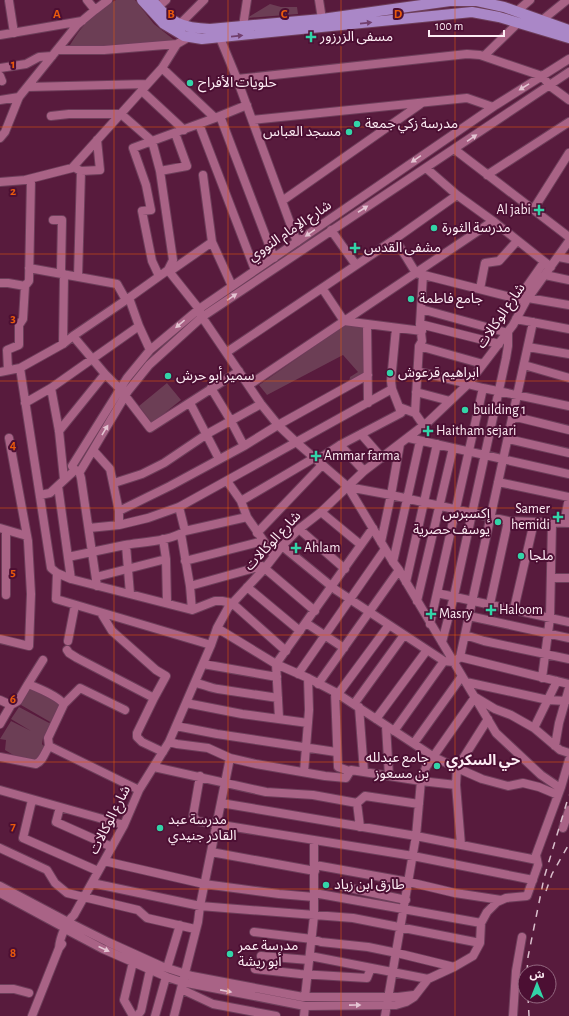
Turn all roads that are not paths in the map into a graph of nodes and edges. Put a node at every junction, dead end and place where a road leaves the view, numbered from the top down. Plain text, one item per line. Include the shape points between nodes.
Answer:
1 (11, 0) edge
2 (87, 0) edge
3 (108, 0) edge
4 (142, 0) edge
5 (166, 0) edge
6 (204, 0) edge
7 (247, 0) edge
8 (319, 0) edge
9 (530, 0) edge
10 (568, 0) edge
11 (462, 1) edge
12 (0, 2) edge
13 (440, 2) edge
14 (155, 4) edge
15 (95, 10) junction
16 (516, 12) junction
17 (322, 19) junction
18 (82, 21) junction
19 (541, 21) junction
20 (518, 23) junction
21 (180, 24) junction
22 (243, 26) junction
23 (568, 31) edge
24 (14, 33) junction
25 (0, 35) edge
26 (189, 37) junction
27 (220, 38) junction
28 (178, 44) junction
29 (55, 53) junction
30 (484, 56) junction
31 (569, 59) edge
32 (0, 68) edge
33 (162, 68) junction
34 (569, 72) edge
35 (542, 76) junction
36 (237, 79) junction
37 (550, 86) junction
38 (28, 87) junction
39 (145, 87) junction
40 (19, 97) junction
41 (0, 100) edge
42 (569, 100) edge
43 (422, 102) junction
44 (247, 105) junction
45 (492, 107) junction
46 (121, 114) junction
47 (51, 116) dead end
48 (217, 117) junction
49 (252, 120) junction
50 (569, 122) edge
51 (199, 124) junction
52 (184, 130) junction
53 (175, 133) junction
54 (3, 135) edge
55 (97, 140) junction
56 (152, 141) junction
57 (454, 150) junction
58 (569, 153) edge
59 (72, 168) junction
60 (426, 168) junction
61 (81, 171) junction
62 (160, 171) junction
63 (203, 175) dead end
64 (487, 175) junction
65 (31, 179) junction
66 (0, 182) edge
67 (457, 195) junction
68 (282, 202) junction
69 (533, 210) junction
70 (53, 220) dead end
71 (493, 221) junction
72 (331, 230) junction
73 (569, 237) edge
74 (395, 239) junction
75 (518, 240) junction
76 (569, 241) edge
77 (212, 242) junction
78 (297, 242) junction
79 (559, 257) junction
80 (274, 258) junction
81 (569, 259) edge
82 (356, 265) junction
83 (548, 265) junction
84 (29, 268) junction
85 (255, 270) junction
86 (168, 271) junction
87 (420, 274) junction
88 (64, 275) junction
89 (545, 275) junction
90 (159, 276) junction
91 (78, 277) junction
92 (569, 280) edge
93 (0, 284) edge
94 (25, 286) junction
95 (232, 286) junction
96 (322, 288) junction
97 (480, 289) junction
98 (128, 299) junction
99 (524, 299) junction
100 (569, 305) edge
101 (199, 309) junction
102 (421, 309) junction
103 (202, 317) junction
104 (516, 319) junction
105 (344, 322) junction
106 (533, 322) junction
107 (367, 324) junction
108 (139, 326) junction
109 (396, 328) junction
110 (421, 328) junction
111 (569, 329) edge
112 (508, 332) junction
113 (73, 336) junction
114 (63, 344) junction
115 (499, 344) junction
116 (419, 346) junction
117 (528, 347) junction
118 (150, 350) junction
119 (227, 352) junction
120 (569, 354) edge
121 (92, 359) junction
122 (483, 364) junction
123 (524, 365) junction
124 (20, 368) junction
125 (4, 371) edge
126 (239, 371) junction
127 (417, 371) junction
128 (105, 374) junction
129 (368, 375) junction
130 (569, 378) edge
131 (468, 384) junction
132 (249, 385) junction
133 (51, 388) junction
134 (211, 388) junction
135 (483, 388) junction
136 (392, 389) junction
137 (498, 391) junction
138 (123, 392) junction
139 (416, 392) junction
140 (517, 395) junction
141 (450, 401) junction
142 (25, 403) junction
143 (190, 403) junction
144 (368, 403) junction
145 (261, 404) junction
146 (569, 406) edge
147 (399, 407) junction
148 (415, 413) junction
149 (512, 416) junction
150 (231, 421) junction
151 (278, 424) junction
152 (424, 426) junction
153 (569, 430) edge
154 (59, 431) junction
155 (207, 434) junction
156 (362, 434) junction
157 (9, 438) dead end
158 (409, 438) junction
159 (508, 439) junction
160 (420, 440) junction
161 (296, 442) junction
162 (400, 444) junction
163 (437, 444) junction
164 (340, 445) junction
165 (244, 446) junction
166 (453, 448) junction
167 (93, 450) junction
168 (468, 451) junction
169 (569, 453) edge
170 (485, 455) junction
171 (382, 458) junction
172 (219, 459) junction
173 (503, 459) junction
174 (318, 461) junction
175 (77, 470) junction
176 (364, 471) junction
177 (569, 474) edge
178 (64, 479) junction
179 (227, 481) junction
180 (498, 482) junction
181 (114, 483) junction
182 (58, 486) junction
183 (348, 487) junction
184 (40, 495) junction
185 (392, 495) junction
186 (569, 497) edge
187 (408, 499) junction
188 (241, 501) junction
189 (424, 502) junction
190 (440, 506) junction
191 (179, 507) junction
192 (119, 510) junction
193 (457, 510) junction
194 (321, 512) junction
195 (472, 513) junction
196 (247, 517) junction
197 (491, 518) junction
198 (508, 521) junction
199 (534, 522) junction
200 (552, 523) junction
201 (566, 523) edge
202 (119, 524) junction
203 (89, 528) junction
204 (373, 528) junction
205 (3, 529) edge
206 (299, 529) junction
207 (183, 533) junction
208 (257, 533) junction
209 (27, 536) junction
210 (164, 539) junction
211 (263, 541) junction
212 (381, 542) junction
213 (126, 545) junction
214 (361, 545) junction
215 (282, 546) junction
216 (385, 549) junction
217 (92, 551) junction
218 (274, 556) junction
219 (68, 558) junction
220 (166, 559) junction
221 (185, 561) junction
222 (393, 562) junction
223 (265, 568) junction
224 (127, 569) junction
225 (345, 569) junction
226 (399, 570) junction
227 (57, 573) junction
228 (550, 578) junction
229 (569, 578) edge
230 (71, 579) junction
231 (97, 581) junction
232 (406, 582) junction
233 (190, 586) junction
234 (248, 587) junction
235 (332, 587) junction
236 (437, 593) junction
237 (130, 594) junction
238 (6, 595) dead end
239 (454, 596) junction
240 (351, 600) junction
241 (417, 600) junction
242 (472, 600) junction
243 (167, 603) junction
244 (232, 603) junction
245 (490, 604) junction
246 (75, 605) junction
247 (514, 609) junction
248 (192, 610) junction
249 (315, 611) junction
250 (370, 612) junction
251 (101, 613) junction
252 (469, 616) junction
253 (550, 618) junction
254 (569, 622) edge
255 (306, 623) junction
256 (430, 624) junction
257 (389, 625) junction
258 (217, 628) junction
259 (300, 631) junction
260 (548, 634) junction
261 (404, 635) junction
262 (464, 635) junction
263 (325, 636) junction
264 (569, 638) edge
265 (0, 640) edge
266 (68, 641) dead end
267 (442, 642) junction
268 (211, 645) junction
269 (344, 648) junction
270 (67, 650) dead end
271 (427, 650) junction
272 (286, 651) junction
273 (546, 653) junction
274 (569, 659) edge
275 (43, 660) dead end
276 (444, 660) junction
277 (457, 660) junction
278 (203, 664) junction
279 (276, 664) junction
280 (298, 674) junction
281 (277, 677) junction
282 (308, 678) junction
283 (542, 678) junction
284 (464, 679) junction
285 (557, 681) junction
286 (195, 682) junction
287 (28, 684) junction
288 (318, 684) junction
289 (569, 684) edge
290 (569, 688) edge
291 (336, 693) junction
292 (475, 697) junction
293 (154, 698) junction
294 (278, 698) junction
295 (0, 700) edge
296 (548, 700) junction
297 (566, 701) junction
298 (186, 703) junction
299 (64, 704) junction
300 (11, 705) junction
301 (357, 705) junction
302 (125, 710) dead end
303 (279, 718) junction
304 (376, 719) junction
305 (488, 719) junction
306 (308, 723) junction
307 (0, 724) edge
308 (176, 726) junction
309 (386, 726) junction
310 (534, 728) junction
311 (394, 731) junction
312 (168, 742) junction
313 (414, 743) junction
314 (49, 746) junction
315 (555, 746) junction
316 (306, 747) junction
317 (163, 752) junction
318 (336, 752) junction
319 (569, 753) edge
320 (0, 757) edge
321 (434, 757) junction
322 (230, 758) junction
323 (569, 760) edge
324 (154, 767) junction
325 (457, 768) junction
326 (349, 771) junction
327 (304, 772) junction
328 (364, 772) junction
329 (200, 776) junction
330 (389, 776) junction
331 (421, 781) junction
332 (224, 782) junction
333 (456, 785) junction
334 (0, 790) edge
335 (139, 790) junction
336 (559, 792) junction
337 (32, 800) junction
338 (357, 802) junction
339 (221, 803) junction
340 (419, 804) junction
341 (60, 807) junction
342 (569, 810) edge
343 (216, 824) junction
344 (124, 825) junction
345 (360, 827) junction
346 (563, 828) dead end
347 (416, 836) junction
348 (314, 841) junction
349 (461, 845) junction
350 (112, 847) junction
351 (0, 848) edge
352 (211, 852) junction
353 (413, 856) junction
354 (537, 860) junction
355 (104, 861) junction
356 (315, 868) junction
357 (98, 872) junction
358 (533, 880) junction
359 (409, 882) junction
360 (92, 883) junction
361 (204, 884) junction
362 (0, 886) edge
363 (340, 886) dead end
364 (0, 893) edge
365 (314, 895) junction
366 (84, 896) junction
367 (406, 900) junction
368 (501, 900) junction
369 (200, 906) junction
370 (404, 910) junction
371 (314, 916) junction
372 (481, 923) junction
373 (180, 925) junction
374 (69, 926) junction
375 (401, 927) junction
376 (195, 929) junction
377 (254, 932) dead end
378 (522, 937) dead end
379 (312, 939) junction
380 (480, 943) junction
381 (397, 953) junction
382 (261, 956) dead end
383 (310, 958) junction
384 (133, 962) junction
385 (454, 967) junction
386 (371, 968) junction
387 (255, 969) dead end
388 (150, 970) junction
389 (166, 972) junction
390 (393, 973) junction
391 (308, 975) junction
392 (428, 979) junction
393 (183, 982) junction
394 (0, 989) edge
395 (29, 993) dead end
396 (305, 1001) junction
397 (388, 1001) junction
398 (244, 1013) edge
399 (32, 1016) edge
400 (132, 1016) edge
401 (137, 1016) edge
402 (155, 1016) edge
403 (174, 1016) edge
404 (276, 1016) edge
405 (304, 1016) edge
406 (385, 1016) edge
407 (513, 1016) edge

1 - 12 street
1 - 24 street
2 - 15 street
3 - 15 street
4 - 26 main road via 164,24
5 - 14 street
6 - 21 street
7 - 22 street
8 - 17 street
9 - 16 street
10 - 19 street
11 - 13 main road
11 - 16 main road via 477,1
13 - 17 main road
14 - 21 main road via 172,21
15 - 18 street
16 - 19 main road
17 - 22 main road
18 - 24 street
18 - 29 street
19 - 23 main road
20 - 23 main road
27 -> 20 main road via 472,12
20 - 30 street
21 - 22 main road via 210,30
24 - 25 street
26 - 27 main road
26 - 28 street
27 - 36 street
28 - 29 street
28 - 33 street
29 - 32 street via 26,64
29 - 38 street
30 - 35 street
30 - 36 street via 467,54
31 - 35 street, شارع الإمام النووي
33 - 39 street
33 - 48 street
34 - 37 street
35 - 37 street
35 -> 45 street, شارع الإمام النووي
36 - 44 street
37 - 42 street
57 -> 37 street
38 - 39 street
38 - 40 street
39 - 46 street
39 - 52 street
40 - 41 street
40 - 54 street
43 - 45 street via 467,98
43 - 49 street
43 - 68 street
44 - 48 street
44 - 49 street
45 -> 78 street, شارع الإمام النووي
46 - 47 street
46 - 55 street
46 - 56 street
48 - 51 street
48 - 80 street
49 - 68 street
50 - 64 street
51 - 52 street
51 - 85 street
52 - 53 street
53 - 56 street
53 - 62 street via 187,166
55 - 59 street
55 - 61 street via 100,170
56 - 62 street
56 - 90 street via 133,148 146,185 151,210 142,211 152,261
57 - 60 street
57 - 64 street
58 - 69 street
59 - 61 street
59 - 65 street
60 - 67 street
72 -> 60 street
61 - 91 street
62 - 86 street via 173,260
63 - 77 street
64 - 69 street
65 - 66 street
65 - 84 street
67 - 71 street
67 - 74 street
68 - 78 street
69 - 73 street
70 - 88 street via 62,220 61,271
71 - 75 street
71 - 87 street
72 - 82 street
103 -> 72 street
74 - 82 street
74 - 87 street
75 - 83 street
75 - 97 street via 499,261 486,263
76 - 79 street, شارع الوكالات
77 - 86 street
77 - 95 street
78 - 80 street, شارع الإمام النووي
79 - 81 street
79 - 83 street, شارع الوكالات
80 - 85 street, شارع الإمام النووي
82 - 96 street
83 - 89 street, شارع الوكالات
83 - 99 street
84 - 88 street
84 - 94 street via 29,281
85 - 95 street, شارع الإمام النووي
86 - 90 street
86 - 101 street
87 - 97 street
87 - 102 street
87 - 105 street
88 - 91 street
88 - 114 street
89 - 92 street
89 - 99 street, شارع الوكالات
90 - 98 street
91 - 98 street via 117,284
93 - 94 street
94 - 125 street via 23,319 19,325 19,345 7,350
95 - 101 street, شارع الإمام النووي
96 - 105 street
96 - 119 street
97 - 99 street
98 - 108 street
98 - 113 street
99 - 100 street
99 - 104 street, شارع الوكالات
101 - 103 street
101 -> 118 street, شارع الإمام النووي
102 - 110 street
102 - 112 street
103 - 119 street
103 - 138 street
104 - 106 street
104 - 112 street, شارع الوكالات
105 - 107 street
105 - 132 street
106 - 111 street
106 - 117 street
107 - 109 street
107 - 129 street
108 - 118 street
108 - 121 street
109 - 110 street
109 - 136 street
110 - 115 street
110 - 116 street via 422,341
112 - 115 street, شارع الوكالات
112 - 137 street via 508,346
113 - 114 street
113 - 121 street
114 - 124 street
115 - 122 street, شارع الوكالات
116 - 122 street
116 - 127 street
117 - 120 street
117 - 123 street
118 - 138 street, شارع الإمام النووي via 127,378
119 - 126 street
121 - 128 street
121 - 133 street
122 - 131 street, شارع الوكالات
123 - 130 street
123 - 140 street
124 - 125 street
124 - 142 street
126 - 132 street
126 - 134 street
127 - 131 street
127 - 139 street
128 - 138 street
128 - 154 street
129 - 144 street
129 - 151 street
131 - 135 street
131 - 141 street, شارع الوكالات
132 - 145 street
133 - 142 street
133 - 154 street
134 - 143 street
134 - 150 street
135 - 137 street
135 - 168 street
136 - 144 street
136 - 147 street
137 - 140 street
137 - 170 street
138 - 143 street via 150,428
167 -> 138 street
138 - 175 street, شارع الإمام النووي via 72,466
139 - 141 street
139 - 148 street
140 - 146 street
140 - 149 street
141 - 152 street, شارع الوكالات
142 - 184 street
143 - 155 street
144 - 161 street
145 - 150 street
145 - 151 street
147 - 148 street
147 - 156 street via 401,414
148 - 152 street
149 - 153 street
149 - 159 street
150 - 155 street
150 - 165 street
151 - 161 street
151 - 165 street
152 - 158 street, شارع الوكالات
154 - 178 street
155 - 172 street
155 - 181 street via 164,463 142,474
156 - 164 street
156 - 171 street
157 - 209 street
158 - 160 street
158 - 162 street, شارع الوكالات
159 - 169 street
159 - 173 street
160 - 163 street
160 - 187 street
161 - 174 street
161 - 179 street
162 - 171 street, شارع الوكالات
162 - 185 street
163 - 166 street
163 - 189 street
164 - 174 street
164 - 176 street
165 - 172 street
166 - 168 street
166 - 190 street
167 - 175 street via 81,470
167 - 181 street via 110,469
168 - 170 street
168 - 193 street
170 - 173 street
170 - 195 street
171 - 176 street, شارع الوكالات
172 - 192 street
173 - 177 street
173 - 180 street
174 - 183 street
174 - 188 street
174 - 208 street
175 - 178 street
175 - 203 street via 81,478
176 - 183 street, شارع الوكالات
178 - 182 street
179 - 188 street
179 - 191 street
180 - 186 street
180 - 197 street
181 - 192 street
182 - 184 street via 50,493
182 - 219 street
183 - 185 street
183 - 194 street, شارع الوكالات
183 - 204 street
184 - 227 street via 51,568
185 - 187 street
185 - 212 street
186 - 201 street
187 - 189 street
187 - 222 street
188 - 196 street
189 - 190 street
189 - 232 street
190 - 193 street
190 - 241 street
191 - 202 street via 148,518
191 - 207 street
192 - 202 street
193 - 195 street
193 - 236 street
194 - 206 street, شارع الوكالات
194 - 214 street
195 - 197 street
195 - 239 street
196 - 207 street
196 - 208 street
197 - 198 street
197 - 242 street
198 - 199 street
198 - 245 street
199 - 200 street
199 - 247 street
200 - 201 street
200 - 228 street
202 - 203 street
203 - 217 street
204 - 212 street
204 - 214 street
205 - 209 street
205 - 238 street
206 - 215 street, شارع الوكالات
206 - 225 street
207 - 210 street
207 - 221 street
208 - 211 street
209 - 265 street via 31,594 29,646
210 - 213 street
210 - 220 street
211 - 218 street
211 - 221 street
212 - 216 street
213 - 217 street
213 - 224 street
214 - 225 street
215 - 218 street, شارع الوكالات
215 - 235 street
216 - 222 street
216 - 240 street
217 - 219 street
217 - 231 street
218 - 223 street, شارع الوكالات
219 - 230 street
220 - 224 street
220 - 243 street
221 - 233 street
222 - 226 street
223 - 233 street via 262,566
223 - 234 street, شارع الوكالات
223 - 249 street
224 - 231 street
224 - 237 street
225 - 235 street
226 - 232 street
226 - 250 street
227 - 230 street
227 - 246 street via 56,599
228 - 229 street
228 - 253 street
230 - 231 street
231 - 237 street
232 - 241 street
233 - 248 street
234 - 244 street, شارع الوكالات
234 - 259 street
235 - 240 street
235 - 249 street
236 - 239 street
236 - 256 street
237 - 243 street
239 - 242 street
239 - 267 street
240 - 250 street
240 - 263 street
241 - 256 street
242 - 245 street
242 - 252 street
243 - 248 street
244 - 248 street via 214,601
244 - 258 street, شارع الوكالات
244 - 272 street
245 - 247 street
246 - 251 street
246 - 266 street
247 - 253 street
249 - 255 street
250 - 257 street
250 - 269 street
251 - 268 street
251 - 293 street via 112,631 166,676
252 - 260 street
252 - 262 street
253 - 254 street
253 - 260 street
255 - 259 street
255 - 263 street
256 - 267 street
257 - 261 street
257 - 291 street
258 - 268 street, شارع الوكالات
258 - 279 street
259 - 272 street
260 - 264 street
260 - 273 street
261 - 271 street
261 - 301 street
262 - 273 street
262 - 277 street
263 - 269 street
263 - 280 street
267 - 277 street
268 - 278 street, شارع الوكالات
269 - 288 street
270 - 293 street via 77,658
271 - 276 street
271 - 304 street
272 - 279 street
273 - 274 street
273 - 283 street
275 - 287 street
276 - 277 street
276 - 311 street
277 - 283 street
277 - 284 street
278 - 281 street
278 - 286 street, شارع الوكالات
279 - 280 street
279 - 281 street
280 - 282 street
281 - 294 street
282 - 288 street
282 - 306 street
283 - 285 street
284 - 292 street
284 - 296 street
284 - 313 street
285 - 289 street
285 - 296 street
286 - 294 street via 209,688
286 - 298 street, شارع الوكالات
287 - 299 street
287 - 300 street via 18,701
288 - 291 street
290 - 297 street
291 - 301 street
291 - 318 street
292 - 305 street
292 - 310 street
292 - 321 street
293 - 317 street via 137,737
294 - 303 street
295 - 300 street
296 - 297 street
296 - 310 street
297 - 315 street
298 - 303 street
298 - 308 street, شارع الوكالات
299 - 302 street via 80,688
299 - 314 street via 48,738
300 - 307 street
301 - 304 street
301 - 328 street
303 - 306 street
304 - 309 street
305 - 325 street
305 - 336 street via 496,734
306 - 316 street
308 - 312 street, شارع الوكالات
308 - 316 street
309 - 311 street
309 - 330 street
310 - 315 street
311 - 313 street
312 - 317 street, شارع الوكالات
312 - 322 street via 208,748
313 - 321 street
314 - 320 street via 36,764
314 - 335 street
315 - 319 street
316 - 318 street
316 - 327 street
317 - 324 street, شارع الوكالات
318 - 326 street via 338,767
321 - 325 street
321 - 331 street via 426,767
322 - 327 street
322 - 332 street
323 - 336 street
324 - 329 street
324 - 335 street, شارع الوكالات
325 - 333 street
325 - 336 street via 482,779 508,786 523,783
326 - 327 street via 348,776 342,778
326 - 328 street
328 - 330 street
329 - 332 street
329 - 343 street via 193,816 197,821
330 - 331 street
331 - 333 street
331 - 340 street
332 - 338 street via 266,792 313,795
332 - 339 street
333 - 349 street
334 - 337 street
335 - 344 street, شارع الوكالات
336 - 354 street via 536,855
337 - 341 street
337 - 357 street via 23,838
338 - 340 street via 365,796
338 - 345 street
339 - 343 street
339 - 345 street
340 - 347 street
341 - 344 street
341 - 350 street via 56,822
342 - 346 street
343 - 348 street
343 - 352 street
344 - 350 street, شارع الوكالات
345 - 347 street
347 - 349 street
347 - 353 street
348 - 353 street
348 - 356 street
349 - 354 street
350 - 355 street, شارع الوكالات
351 - 366 street via 47,870 55,883 67,893
352 - 356 street
352 - 361 street
353 - 358 street
353 - 359 street
354 - 358 street
355 - 357 street, شارع الوكالات
355 - 361 street
356 - 359 street
356 - 365 street
357 - 360 street, شارع الوكالات
358 - 368 street via 527,896
359 - 367 street
359 - 368 street
360 - 366 street, شارع الوكالات
360 - 369 street
361 - 365 street via 279,894
361 - 369 street
362 - 374 street
363 - 367 street
364 - 374 street
365 - 370 street
365 - 371 street
366 - 373 street via 138,910 147,918
366 - 374 street, شارع الوكالات
367 - 370 street
368 - 372 street via 487,912
369 - 371 street
369 - 376 street
370 - 372 street
370 - 375 street
371 - 375 street via 353,918
371 - 379 street
372 - 380 street
373 - 376 street
373 - 389 street
374 -> 384 street via 103,949
374 - 389 street via 108,942
374 - 399 street, شارع الوكالات
375 - 380 street
375 - 381 street
376 - 393 street
377 - 379 street
378 - 407 street via 516,971
379 - 381 street
379 - 383 street
380 - 385 street via 473,956
381 - 385 street
381 - 390 street
382 - 383 street
383 - 386 street
383 - 391 street
384 - 388 street
384 - 400 street via 124,1000
385 - 392 street
386 - 390 street
386 - 391 street via 367,978
387 - 391 street
388 - 389 street
388 - 401 street via 141,1011
389 - 393 street
389 - 402 street
390 - 392 street
390 - 397 street
391 - 396 street
392 - 397 street via 418,993
393 - 396 street
393 - 398 street via 212,1004
393 - 403 street
394 - 395 street
396 - 397 street
396 - 405 street
397 - 406 street
398 - 404 street

